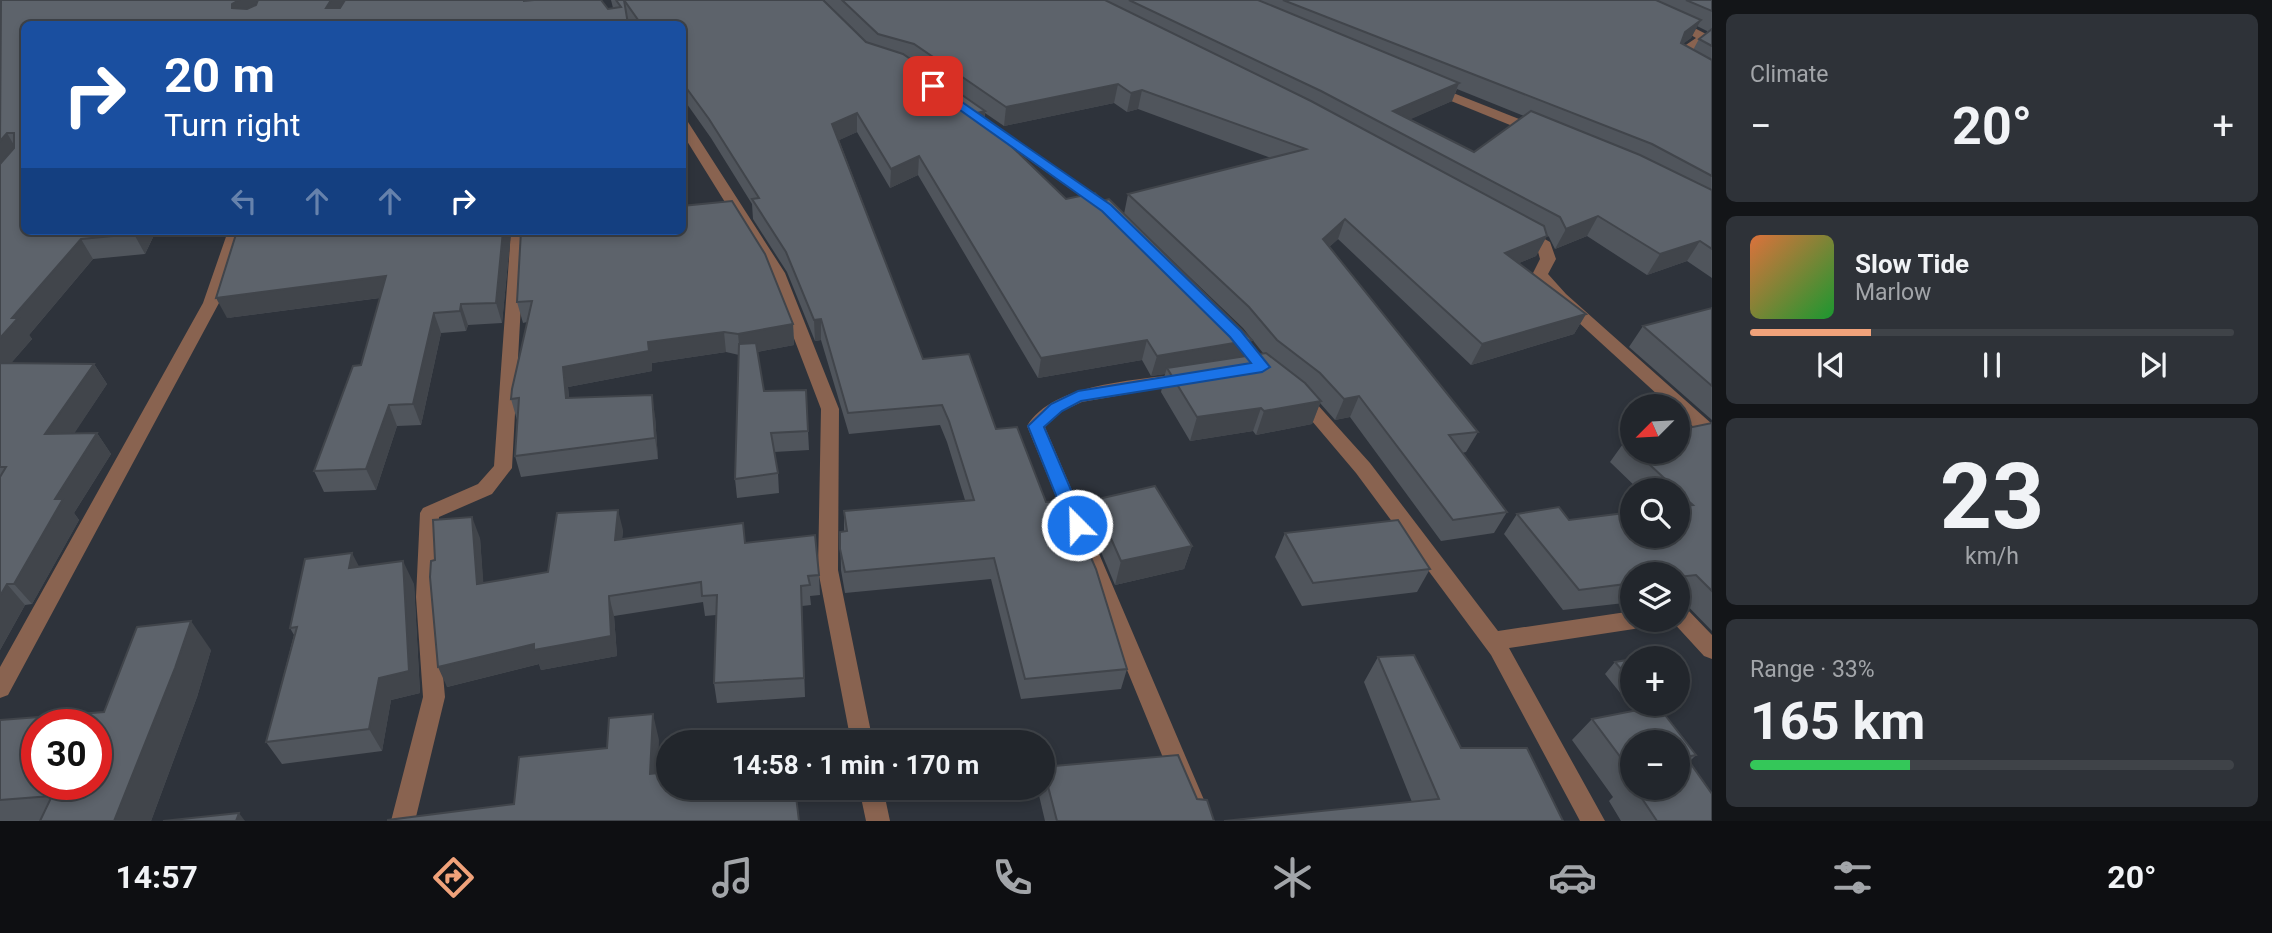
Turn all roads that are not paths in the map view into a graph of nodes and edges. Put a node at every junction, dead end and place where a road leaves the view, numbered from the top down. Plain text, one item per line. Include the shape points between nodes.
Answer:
1 (1666, 17) edge
2 (1712, 77) edge
3 (1419, 83) edge
4 (967, 110) edge
5 (686, 128) edge
6 (1545, 134) edge
7 (1116, 218) edge
8 (1510, 223) edge
9 (233, 235) edge
10 (518, 235) edge
11 (1210, 375) edge
12 (1283, 383) edge
13 (1712, 434) edge
14 (1620, 622) edge
15 (1690, 627) edge
16 (1493, 640) junction
17 (1712, 650) edge
18 (0, 688) edge
19 (860, 730) edge
20 (874, 800) edge
21 (404, 821) edge
22 (878, 821) edge
23 (1201, 821) edge
24 (1594, 821) edge

1 - 2 street via 1702,35 1678,59
3 - 6 street
4 - 7 street
5 - 19 street via 777,273 830,409 828,570
8 - 13 street via 1543,242 1548,259 1541,275 1560,297
9 - 18 street via 211,303
10 - 21 street via 503,468 485,489 430,513 426,597 434,697
11 - 23 street via 1078,397 1056,407 1036,426
12 - 16 street via 1304,400 1363,468
14 - 16 street
15 - 17 street
16 - 24 street
20 - 22 street

